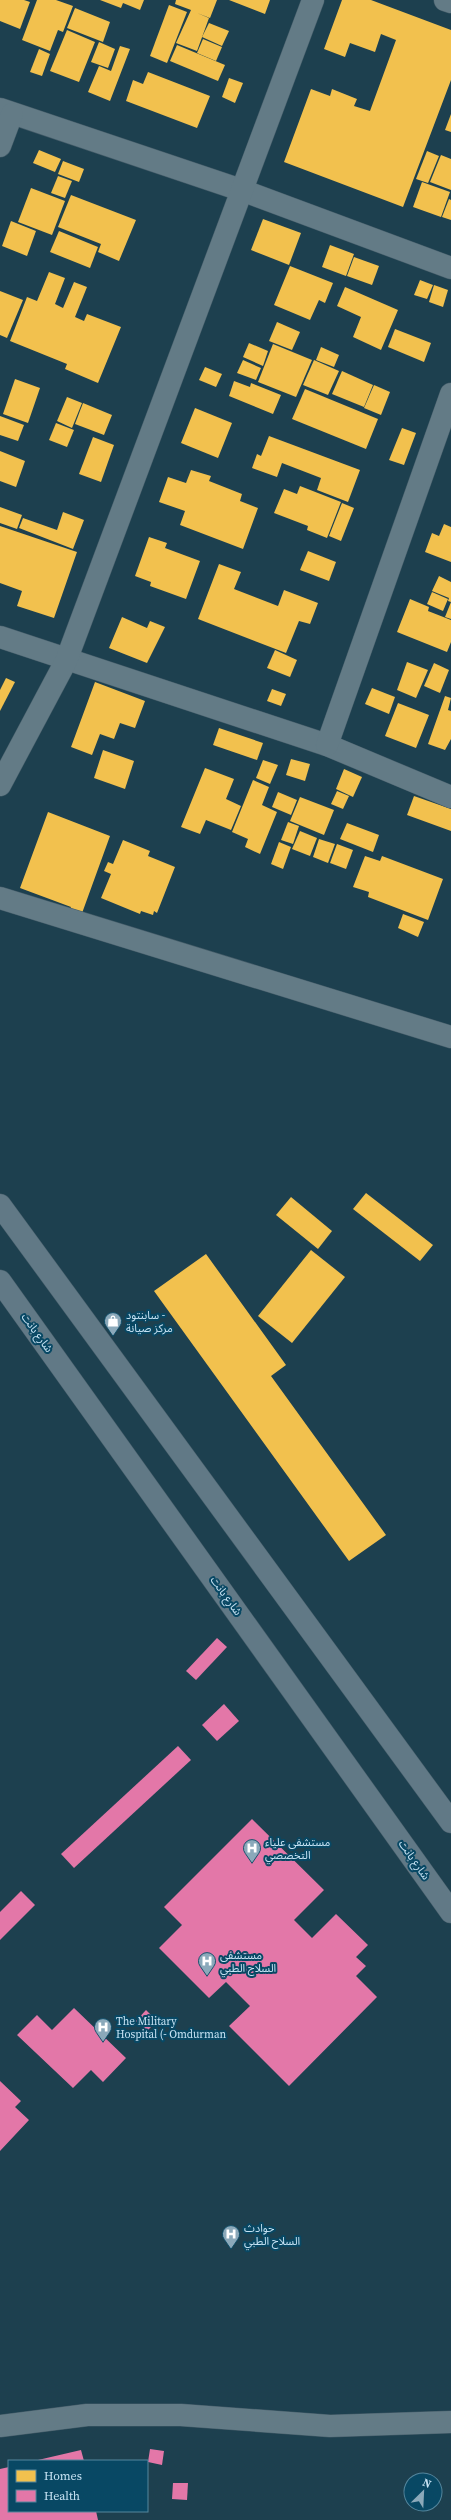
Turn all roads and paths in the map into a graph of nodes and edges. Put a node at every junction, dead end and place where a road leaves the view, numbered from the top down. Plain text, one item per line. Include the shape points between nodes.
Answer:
1 (313, 0) edge
2 (446, 0) edge
3 (451, 2) edge
4 (6, 112) edge
5 (0, 146) edge
6 (244, 191) junction
7 (451, 268) edge
8 (451, 394) edge
9 (0, 637) edge
10 (66, 661) junction
11 (327, 745) junction
12 (0, 786) edge
13 (451, 797) edge
14 (0, 898) edge
15 (451, 1037) edge
16 (0, 1205) edge
17 (0, 1281) edge
18 (451, 1822) edge
19 (451, 1912) edge
20 (451, 2422) edge
21 (0, 2426) edge

1 - 6 street
2 - 3 street
4 - 5 street
4 - 6 street
6 - 7 street
6 - 10 street
8 - 11 street
9 - 10 street
10 - 11 street
10 - 12 street
11 - 13 street
14 - 15 street
16 - 18 main road
17 - 19 main road, شارع بانت
20 - 21 street via 330,2426 181,2415 87,2416

